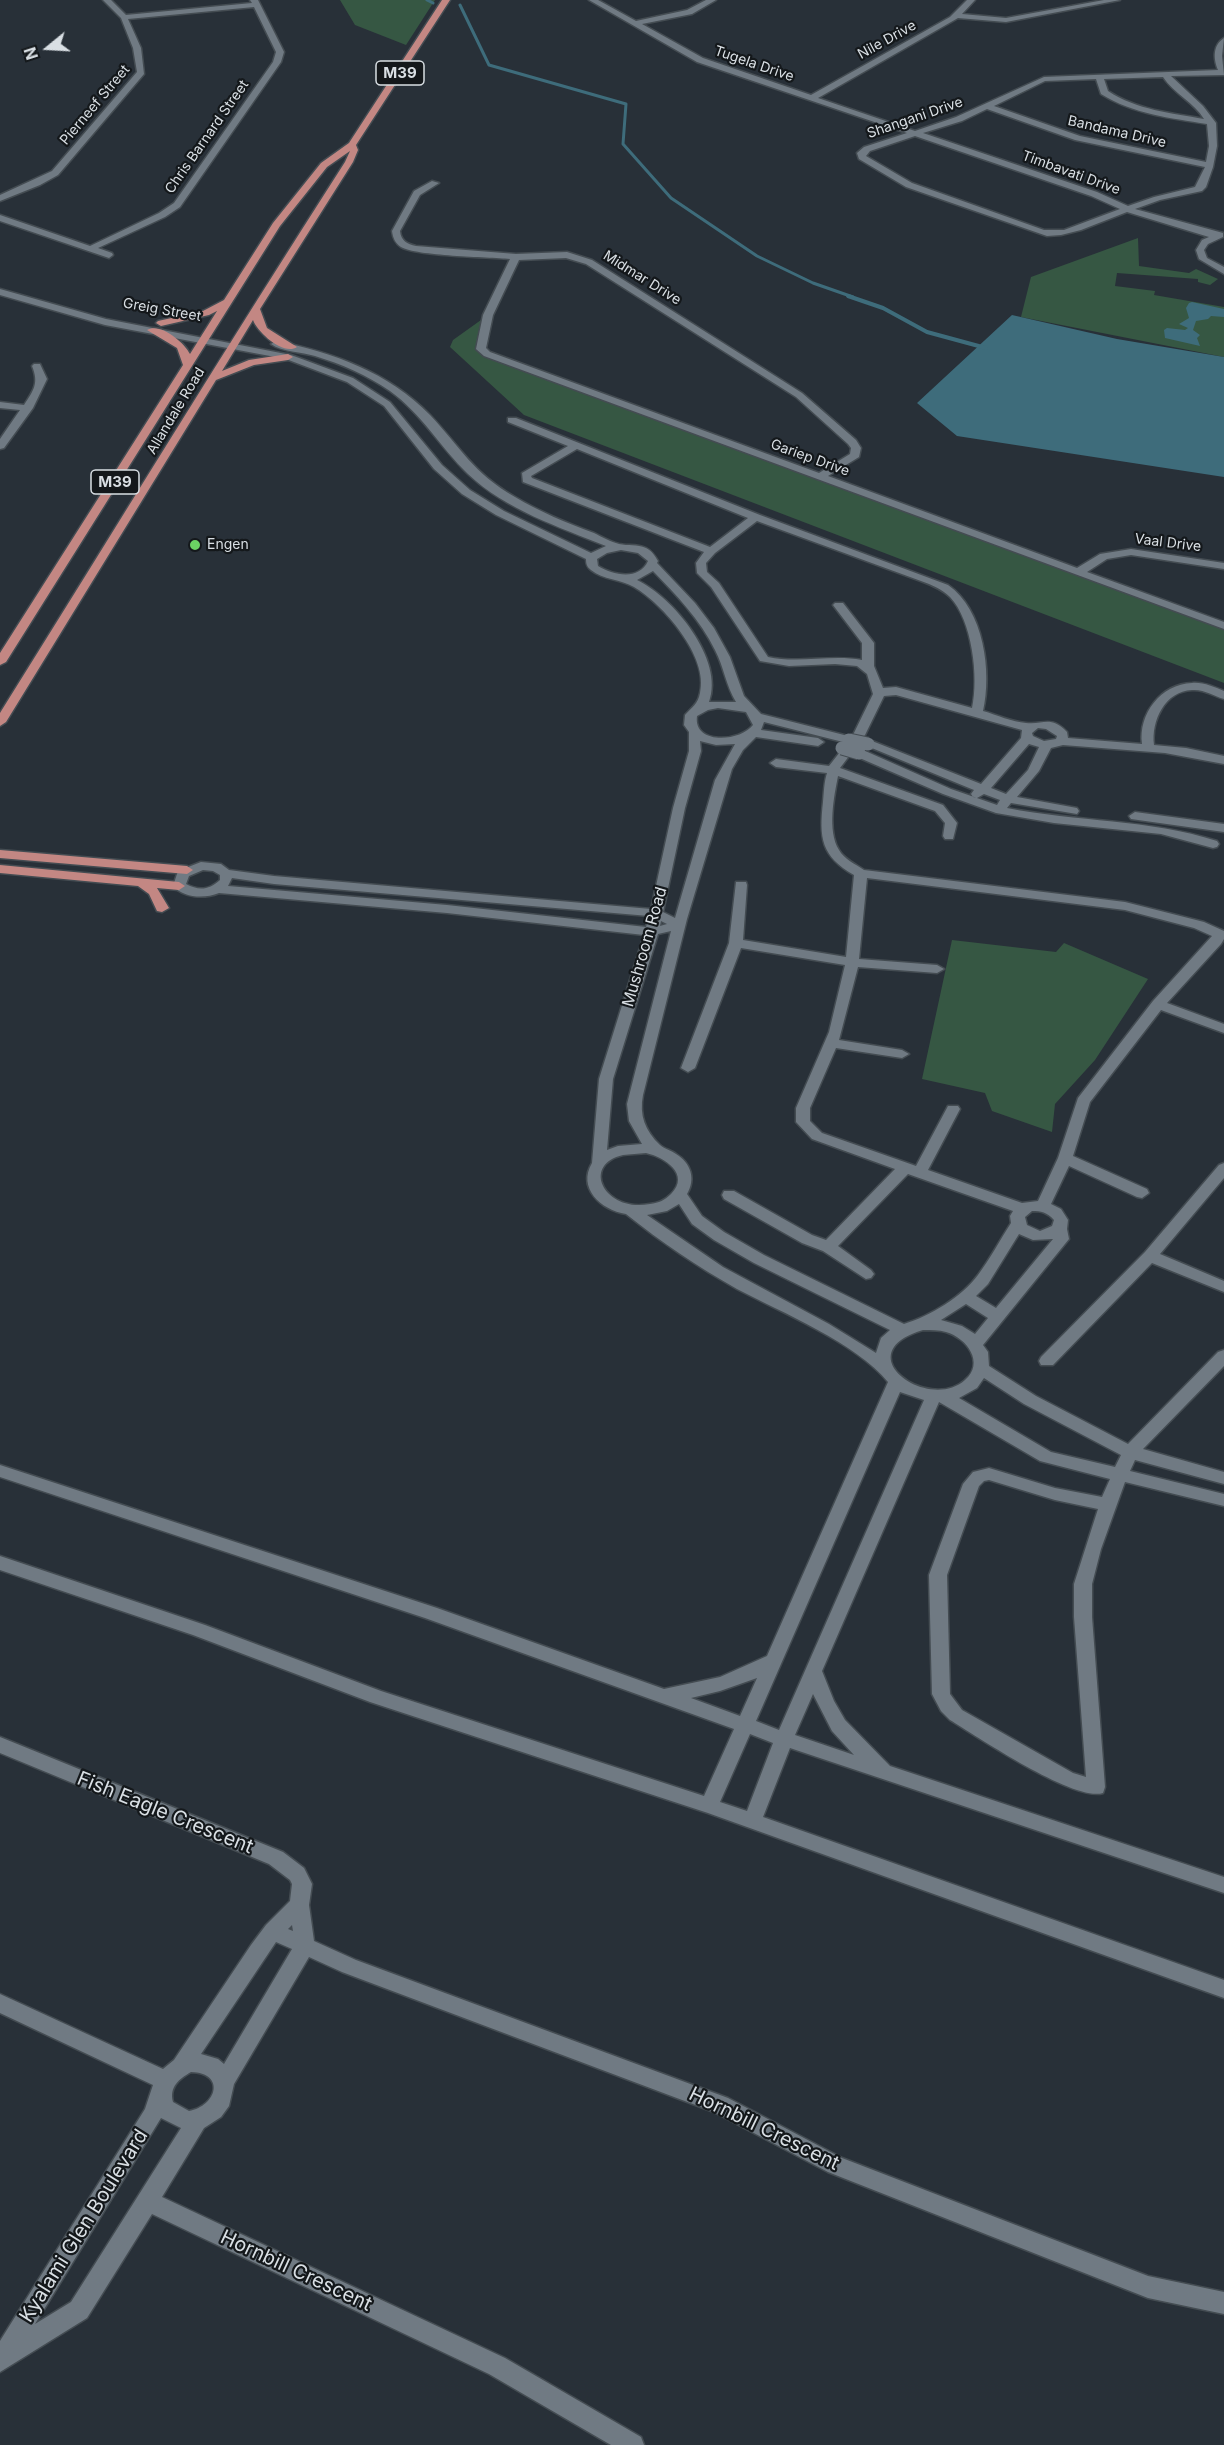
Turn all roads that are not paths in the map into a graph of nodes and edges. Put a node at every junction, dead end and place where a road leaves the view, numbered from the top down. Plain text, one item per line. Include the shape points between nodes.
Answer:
1 (106, 0) edge
2 (446, 0) edge
3 (593, 0) edge
4 (712, 0) edge
5 (970, 0) edge
6 (1116, 0) edge
7 (255, 2) edge
8 (124, 16) junction
9 (957, 16) junction
10 (635, 22) junction
11 (1224, 40) edge
12 (1224, 72) edge
13 (1166, 75) junction
14 (1100, 78) junction
15 (812, 98) junction
16 (987, 106) junction
17 (1212, 123) junction
18 (916, 135) junction
19 (352, 145) junction
20 (1208, 165) junction
21 (435, 183) dead end
22 (0, 198) edge
23 (1126, 209) junction
24 (0, 218) edge
25 (1220, 235) edge
26 (90, 249) junction
27 (110, 255) dead end
28 (516, 257) junction
29 (1224, 271) edge
30 (0, 292) edge
31 (227, 301) junction
32 (256, 310) junction
33 (81, 313) junction
34 (161, 323) junction
35 (152, 330) junction
36 (207, 337) junction
37 (236, 342) junction
38 (290, 352) junction
39 (37, 366) dead end
40 (188, 367) junction
41 (213, 379) junction
42 (0, 405) edge
43 (28, 408) junction
44 (512, 420) dead end
45 (577, 445) junction
46 (0, 446) edge
47 (819, 477) junction
48 (756, 517) junction
49 (618, 547) junction
50 (711, 551) junction
51 (591, 563) junction
52 (653, 565) junction
53 (1224, 566) edge
54 (1077, 573) junction
55 (618, 577) junction
56 (839, 604) dead end
57 (1224, 627) edge
58 (0, 662) edge
59 (868, 667) junction
60 (879, 694) junction
61 (1224, 695) edge
62 (700, 708) junction
63 (752, 713) junction
64 (977, 713) junction
65 (0, 722) edge
66 (694, 733) junction
67 (1028, 733) junction
68 (751, 735) junction
69 (1062, 741) junction
70 (845, 744) junction
71 (1047, 745) junction
72 (864, 749) junction
73 (1149, 749) junction
74 (1224, 760) edge
75 (776, 763) dead end
76 (833, 770) junction
77 (982, 789) junction
78 (969, 799) junction
79 (1004, 804) junction
80 (1224, 829) edge
81 (949, 836) dead end
82 (1219, 847) edge
83 (0, 854) edge
84 (0, 869) edge
85 (188, 870) junction
86 (226, 873) junction
87 (861, 873) junction
88 (141, 883) junction
89 (741, 885) dead end
90 (179, 886) junction
91 (217, 889) junction
92 (162, 908) dead end
93 (656, 913) junction
94 (679, 926) junction
95 (652, 932) junction
96 (1223, 933) edge
97 (736, 944) junction
98 (852, 962) junction
99 (937, 969) dead end
100 (1158, 1004) junction
101 (1224, 1029) edge
102 (831, 1043) junction
103 (902, 1054) dead end
104 (688, 1068) dead end
105 (953, 1109) dead end
106 (656, 1150) junction
107 (1065, 1158) junction
108 (598, 1163) junction
109 (904, 1168) junction
110 (1224, 1168) edge
111 (919, 1173) junction
112 (1142, 1193) dead end
113 (680, 1195) junction
114 (729, 1195) dead end
115 (1043, 1206) junction
116 (631, 1210) junction
117 (1020, 1216) junction
118 (1059, 1229) junction
119 (828, 1247) junction
120 (1150, 1257) junction
121 (866, 1274) dead end
122 (1224, 1287) edge
123 (966, 1297) junction
124 (998, 1316) junction
125 (923, 1324) junction
126 (902, 1329) junction
127 (975, 1344) junction
128 (1224, 1356) edge
129 (1047, 1361) dead end
130 (884, 1367) junction
131 (982, 1369) junction
132 (896, 1383) junction
133 (938, 1396) junction
134 (1130, 1452) junction
135 (0, 1471) edge
136 (1121, 1474) junction
137 (1224, 1478) edge
138 (1224, 1500) edge
139 (1107, 1504) junction
140 (0, 1563) edge
141 (772, 1662) junction
142 (813, 1672) junction
143 (664, 1696) junction
144 (744, 1725) junction
145 (784, 1740) junction
146 (0, 1745) edge
147 (889, 1774) junction
148 (709, 1806) junction
149 (752, 1822) junction
150 (1224, 1885) edge
151 (299, 1905) junction
152 (273, 1931) junction
153 (305, 1946) junction
154 (1224, 1989) edge
155 (0, 2002) edge
156 (182, 2065) junction
157 (225, 2081) junction
158 (163, 2085) junction
159 (197, 2120) junction
160 (148, 2201) junction
161 (1224, 2303) edge
162 (1, 2360) edge
163 (633, 2445) edge

1 - 8 street, Pierneef Street
2 - 19 main road, Allandale Road / M39
3 - 10 street, Tugela Drive
4 - 10 street via 689,12
5 - 9 street, Nile Drive
6 - 9 street via 1006,20
7 - 8 street
7 - 26 street, Chris Barnard Street via 280,52 277,62 177,204
8 - 22 street, Pierneef Street via 141,64 139,75 56,173
9 - 15 street, Nile Drive
10 - 15 street, Tugela Drive via 690,56
11 - 12 street via 1218,64
12 - 13 street, Shangani Drive
13 - 14 street, Shangani Drive
13 - 17 street
14 - 16 street, Shangani Drive via 1039,80
14 - 17 street via 1104,92 1113,98
15 - 18 street, Tugela Drive
16 - 18 street, Shangani Drive
16 - 20 street, Bandama Drive via 1078,138
17 - 20 street
18 - 23 street, Timbavati Drive via 1094,194
18 - 23 street, Shangani Drive via 867,149 862,157 909,185 1041,232 1064,232
19 - 31 main road, Allandale Road / M39 via 324,165 276,225
19 - 32 main road, Allandale Road / M39 via 349,162
20 - 23 street via 1197,190
21 - 28 street, Midmar Drive via 417,193 396,231 402,245
23 - 25 street, Timbavati Drive
24 - 26 street
25 - 29 street via 1205,242 1200,250 1203,259
26 - 27 street
28 - 47 street, Midmar Drive via 571,255 589,262 799,395 856,448 855,455
28 - 47 street, Gariep Drive via 488,315 482,351
30 - 33 street, Greig Street
31 - 34 main road via 206,313
31 - 36 main road, Allandale Road / M39
32 - 37 main road, Allandale Road / M39
32 - 38 main road via 262,331
33 - 34 street, Greig Street
33 - 35 street, Greig Street via 105,322
34 - 36 street, Greig Street
35 - 36 street, Greig Street
35 - 40 main road via 176,341 186,351
36 - 37 street, Greig Street
36 - 40 main road, Allandale Road / M39
37 - 38 street, Greig Street
37 - 41 main road, Allandale Road / M39
38 - 41 main road via 252,362
38 - 49 street via 348,363 391,386 427,417 480,479 545,515
38 - 51 street via 371,392 387,404 438,467 466,492 591,557
39 - 43 street via 41,383
40 - 58 main road, Allandale Road / M39
41 - 65 main road, Allandale Road / M39
42 - 43 street
43 - 46 street
44 - 45 street
45 - 48 street
45 - 50 street via 526,475 527,480
47 - 54 street, Gariep Drive
48 - 50 street
48 - 64 street via 864,555 953,593 968,618 978,661 981,688
49 - 51 street via 598,552
49 - 52 street via 647,553
50 - 59 street via 701,563 702,573 715,585 764,659 776,664 845,661
51 - 55 street via 597,571
52 - 55 street via 640,574
52 - 63 street via 707,627 723,653 738,696
53 - 54 street, Vaal Drive via 1131,552 1104,556
54 - 57 street, Gariep Drive
55 - 62 street via 652,594 685,631 707,682
56 - 59 street via 868,643
59 - 60 street
60 - 64 street via 896,691
60 - 76 street via 858,737
61 - 73 street via 1191,686 1175,691 1151,717 1147,729
62 - 63 street via 724,704
62 - 66 street, Mushroom Road via 689,720
63 - 68 street via 759,725
63 - 70 street
64 - 67 street
66 - 68 street via 732,742
66 - 93 street, Mushroom Road via 691,772
67 - 69 street via 1037,725 1049,725 1063,735
67 - 71 street via 1035,743
67 - 77 street
68 - 70 street
68 - 94 street, Mushroom Road via 736,748 723,775
69 - 71 street
69 - 73 street
70 - 72 street, bridge
71 - 79 street via 1033,771
72 - 77 street
72 - 78 street
73 - 74 street
75 - 76 street
76 - 81 street via 939,808 951,823
76 - 87 street via 826,841 832,852
77 - 78 street
77 - 79 street
78 - 79 street
79 - 80 street via 1162,818
79 - 82 street via 1046,818 1164,829
80 - 82 street via 1209,837
83 - 85 main road
84 - 88 main road
85 - 86 street via 209,866
85 - 90 street via 180,878
86 - 91 street via 226,881
86 - 93 street
87 - 96 street via 1125,906
87 - 98 street
88 - 90 main road
88 - 92 main road via 155,892
89 - 97 street
90 - 91 street via 194,892
91 - 95 street
93 - 94 street
93 - 95 street, Mushroom Road
94 - 95 street
94 - 106 street, Mushroom Road via 634,1104 637,1126
95 - 108 street, Mushroom Road via 606,1079
96 - 100 street
97 - 98 street
97 - 104 street
98 - 99 street
98 - 102 street
100 - 101 street
100 - 107 street via 1083,1101
102 - 103 street
102 - 109 street via 803,1108 803,1122 817,1136
105 - 111 street
106 - 108 street via 624,1149
106 - 113 street, Mushroom Road via 675,1159 684,1173
107 - 112 street
107 - 115 street
108 - 116 street, Mushroom Road via 592,1178 596,1192 610,1204
109 - 111 street
109 - 119 street
110 - 120 street
111 - 117 street
113 - 116 street, Mushroom Road via 664,1206
113 - 126 street via 697,1220 719,1236
114 - 119 street
115 - 117 street via 1028,1206
115 - 118 street via 1059,1216
116 - 130 street, Mushroom Road via 717,1270 861,1348
117 - 118 street via 1027,1233 1049,1235
117 - 123 street via 983,1280
118 - 124 street via 1061,1239 1056,1247
119 - 121 street
120 - 122 street
120 - 129 street
123 - 124 street
123 - 125 street
124 - 127 street
125 - 126 street
125 - 127 street via 947,1326
126 - 130 street via 883,1349
127 - 131 street
128 - 134 street
130 - 132 street
131 - 133 street via 972,1384 953,1394
131 - 134 street via 1030,1400
132 - 133 street via 917,1393
132 - 141 street
133 - 136 street via 1046,1457
133 - 142 street
134 - 136 street
134 - 137 street
135 - 143 street via 430,1613
136 - 138 street
136 - 139 street
139 - 139 street via 981,1474 971,1484 938,1575 941,1694 947,1706 1068,1780 1096,1787 1084,1650 1083,1584
140 - 148 street via 199,1630 376,1697
141 - 143 street via 747,1676 709,1688
141 - 144 street
142 - 145 street
142 - 147 street via 823,1702 839,1727
143 - 144 street
144 - 145 street
144 - 148 street
145 - 147 street
145 - 149 street
146 - 151 street, Fish Eagle Crescent via 276,1858 300,1878
147 - 150 street
148 - 149 street
149 - 154 street
151 - 152 street
151 - 153 street, Fish Eagle Crescent
152 - 153 street, Hornbill Crescent
152 - 156 street
153 - 157 street
153 - 161 street, Hornbill Crescent via 692,2093 835,2165 1148,2287
155 - 158 street
156 - 157 street via 192,2062 213,2066
156 - 158 street
157 - 159 street via 222,2101
158 - 159 street via 162,2101 167,2110 175,2117
158 - 162 street, Kyalami Glen Boulevard via 153,2114
159 - 160 street, Kyalami Glen Boulevard
160 - 162 street, Kyalami Glen Boulevard via 79,2310
160 - 163 street, Hornbill Crescent via 497,2366

